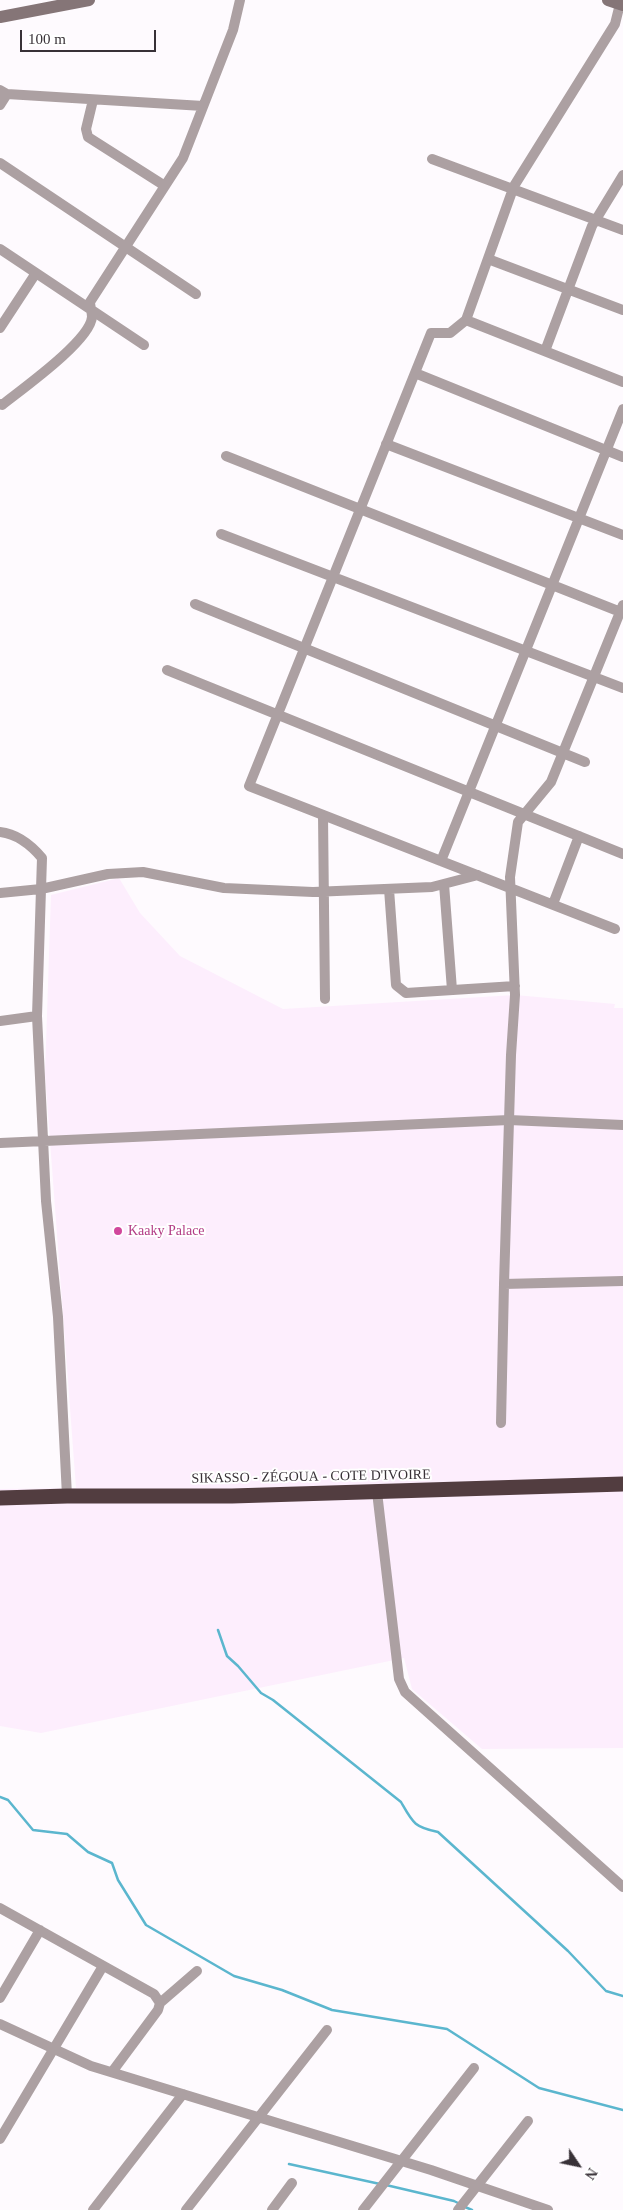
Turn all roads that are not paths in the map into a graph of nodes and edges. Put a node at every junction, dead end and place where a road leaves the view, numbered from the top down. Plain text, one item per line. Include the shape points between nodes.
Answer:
1 (89, 0) edge
2 (240, 0) edge
3 (608, 0) edge
4 (63, 2) edge
5 (622, 5) edge
6 (0, 17) edge
7 (4, 92) edge
8 (93, 100) junction
9 (0, 105) edge
10 (203, 106) junction
11 (432, 159) dead end
12 (0, 163) edge
13 (623, 175) edge
14 (165, 186) junction
15 (513, 189) junction
16 (596, 220) junction
17 (623, 230) edge
18 (126, 247) junction
19 (0, 250) edge
20 (488, 259) junction
21 (36, 273) junction
22 (568, 289) junction
23 (196, 294) dead end
24 (91, 310) junction
25 (623, 310) edge
26 (466, 320) junction
27 (0, 328) edge
28 (144, 345) dead end
29 (545, 352) junction
30 (415, 373) junction
31 (623, 382) edge
32 (0, 404) edge
33 (623, 409) edge
34 (386, 444) junction
35 (607, 450) junction
36 (226, 456) dead end
37 (623, 457) edge
38 (360, 509) junction
39 (580, 518) junction
40 (221, 534) dead end
41 (623, 535) edge
42 (332, 577) junction
43 (552, 585) junction
44 (195, 604) dead end
45 (622, 610) edge
46 (304, 648) junction
47 (526, 651) junction
48 (167, 670) dead end
49 (593, 677) junction
50 (623, 688) edge
51 (277, 714) junction
52 (496, 726) junction
53 (563, 753) junction
54 (585, 762) dead end
55 (469, 792) junction
56 (323, 814) junction
57 (524, 814) junction
58 (0, 832) edge
59 (579, 836) junction
60 (623, 854) edge
61 (441, 861) junction
62 (478, 875) junction
63 (444, 884) junction
64 (511, 888) junction
65 (41, 889) junction
66 (389, 889) junction
67 (324, 892) junction
68 (0, 893) edge
69 (553, 904) junction
70 (615, 929) dead end
71 (515, 986) junction
72 (452, 990) junction
73 (324, 999) dead end
74 (37, 1016) junction
75 (0, 1021) edge
76 (509, 1120) junction
77 (623, 1125) edge
78 (43, 1140) junction
79 (0, 1142) edge
80 (623, 1280) edge
81 (504, 1284) junction
82 (501, 1423) dead end
83 (623, 1484) edge
84 (378, 1492) junction
85 (67, 1496) junction
86 (0, 1498) edge
87 (623, 1886) edge
88 (0, 1908) edge
89 (40, 1930) junction
90 (103, 1966) junction
91 (197, 1971) dead end
92 (0, 1998) edge
93 (160, 2003) junction
94 (0, 2024) edge
95 (327, 2030) dead end
96 (54, 2049) junction
97 (474, 2068) dead end
98 (112, 2072) junction
99 (183, 2094) junction
100 (259, 2117) junction
101 (528, 2121) dead end
102 (0, 2139) edge
103 (402, 2161) junction
104 (292, 2183) dead end
105 (478, 2186) junction
106 (277, 2208) edge
107 (93, 2210) edge
108 (186, 2210) edge
109 (364, 2210) edge
110 (458, 2210) edge
111 (548, 2210) edge

1 - 4 street
2 - 10 street via 233,30
3 - 5 street
4 - 6 street
5 - 15 street via 615,24
7 - 8 street
7 - 9 street
8 - 10 street
8 - 14 street via 86,129 88,138
10 - 14 street via 183,158
11 - 15 street
12 - 18 street
13 - 16 street
14 - 18 street
15 - 16 street
15 - 20 street
16 - 17 street
16 - 22 street
18 - 23 street
18 - 24 street via 90,302
19 - 21 street
20 - 22 street
20 - 26 street
21 - 24 street
21 - 27 street
22 - 25 street
22 - 29 street
24 - 28 street
24 - 32 street via 87,331 74,346
26 - 29 street
26 - 30 street via 450,333 431,333
29 - 31 street
30 - 34 street
30 - 35 street
33 - 35 street
34 - 38 street
34 - 39 street
35 - 37 street
35 - 39 street
36 - 38 street
38 - 42 street
38 - 43 street
39 - 41 street
39 - 43 street
40 - 42 street
42 - 46 street
42 - 47 street
43 - 45 street
43 - 47 street
44 - 46 street
45 - 49 street
46 - 51 street
46 - 52 street
47 - 49 street
47 - 52 street
48 - 51 street
49 - 50 street
49 - 53 street
51 - 55 street
51 - 56 street via 249,786
52 - 53 street
52 - 55 street
53 - 54 street
53 - 57 street via 551,782
55 - 57 street
55 - 61 street
56 - 61 street
56 - 67 street
57 - 59 street
57 - 64 street via 518,822
58 - 65 street via 9,833 31,845 42,858
59 - 60 street
59 - 69 street
61 - 62 street
62 - 63 street
62 - 64 street
63 - 66 street
63 - 72 street
64 - 69 street
64 - 71 street
65 - 67 street via 108,874 142,872 224,888
65 - 68 street
65 - 74 street
66 - 67 street
66 - 72 street via 396,986 406,993
67 - 73 street
69 - 70 street
71 - 72 street
71 - 76 street
74 - 75 street
74 - 78 street
76 - 77 street
76 - 78 street
76 - 81 street
78 - 79 street
78 - 85 street via 58,1317
80 - 81 street
81 - 82 street
83 - 84 highway, SIKASSO - ZÉGOUA - COTE D'IVOIRE
84 - 85 highway, SIKASSO - ZÉGOUA - COTE D'IVOIRE
84 - 87 street via 399,1680 405,1692
85 - 86 highway, SIKASSO - ZÉGOUA - COTE D'IVOIRE
88 - 89 street
89 - 90 street
89 - 92 street
90 - 93 street via 154,1994
90 - 96 street
91 - 93 street
93 - 98 street
94 - 96 street
95 - 100 street
96 - 98 street
96 - 102 street
97 - 103 street
98 - 99 street
99 - 100 street
99 - 107 street
100 - 103 street
100 - 108 street
101 - 105 street
103 - 105 street
103 - 109 street
104 - 106 street
105 - 110 street
105 - 111 street

